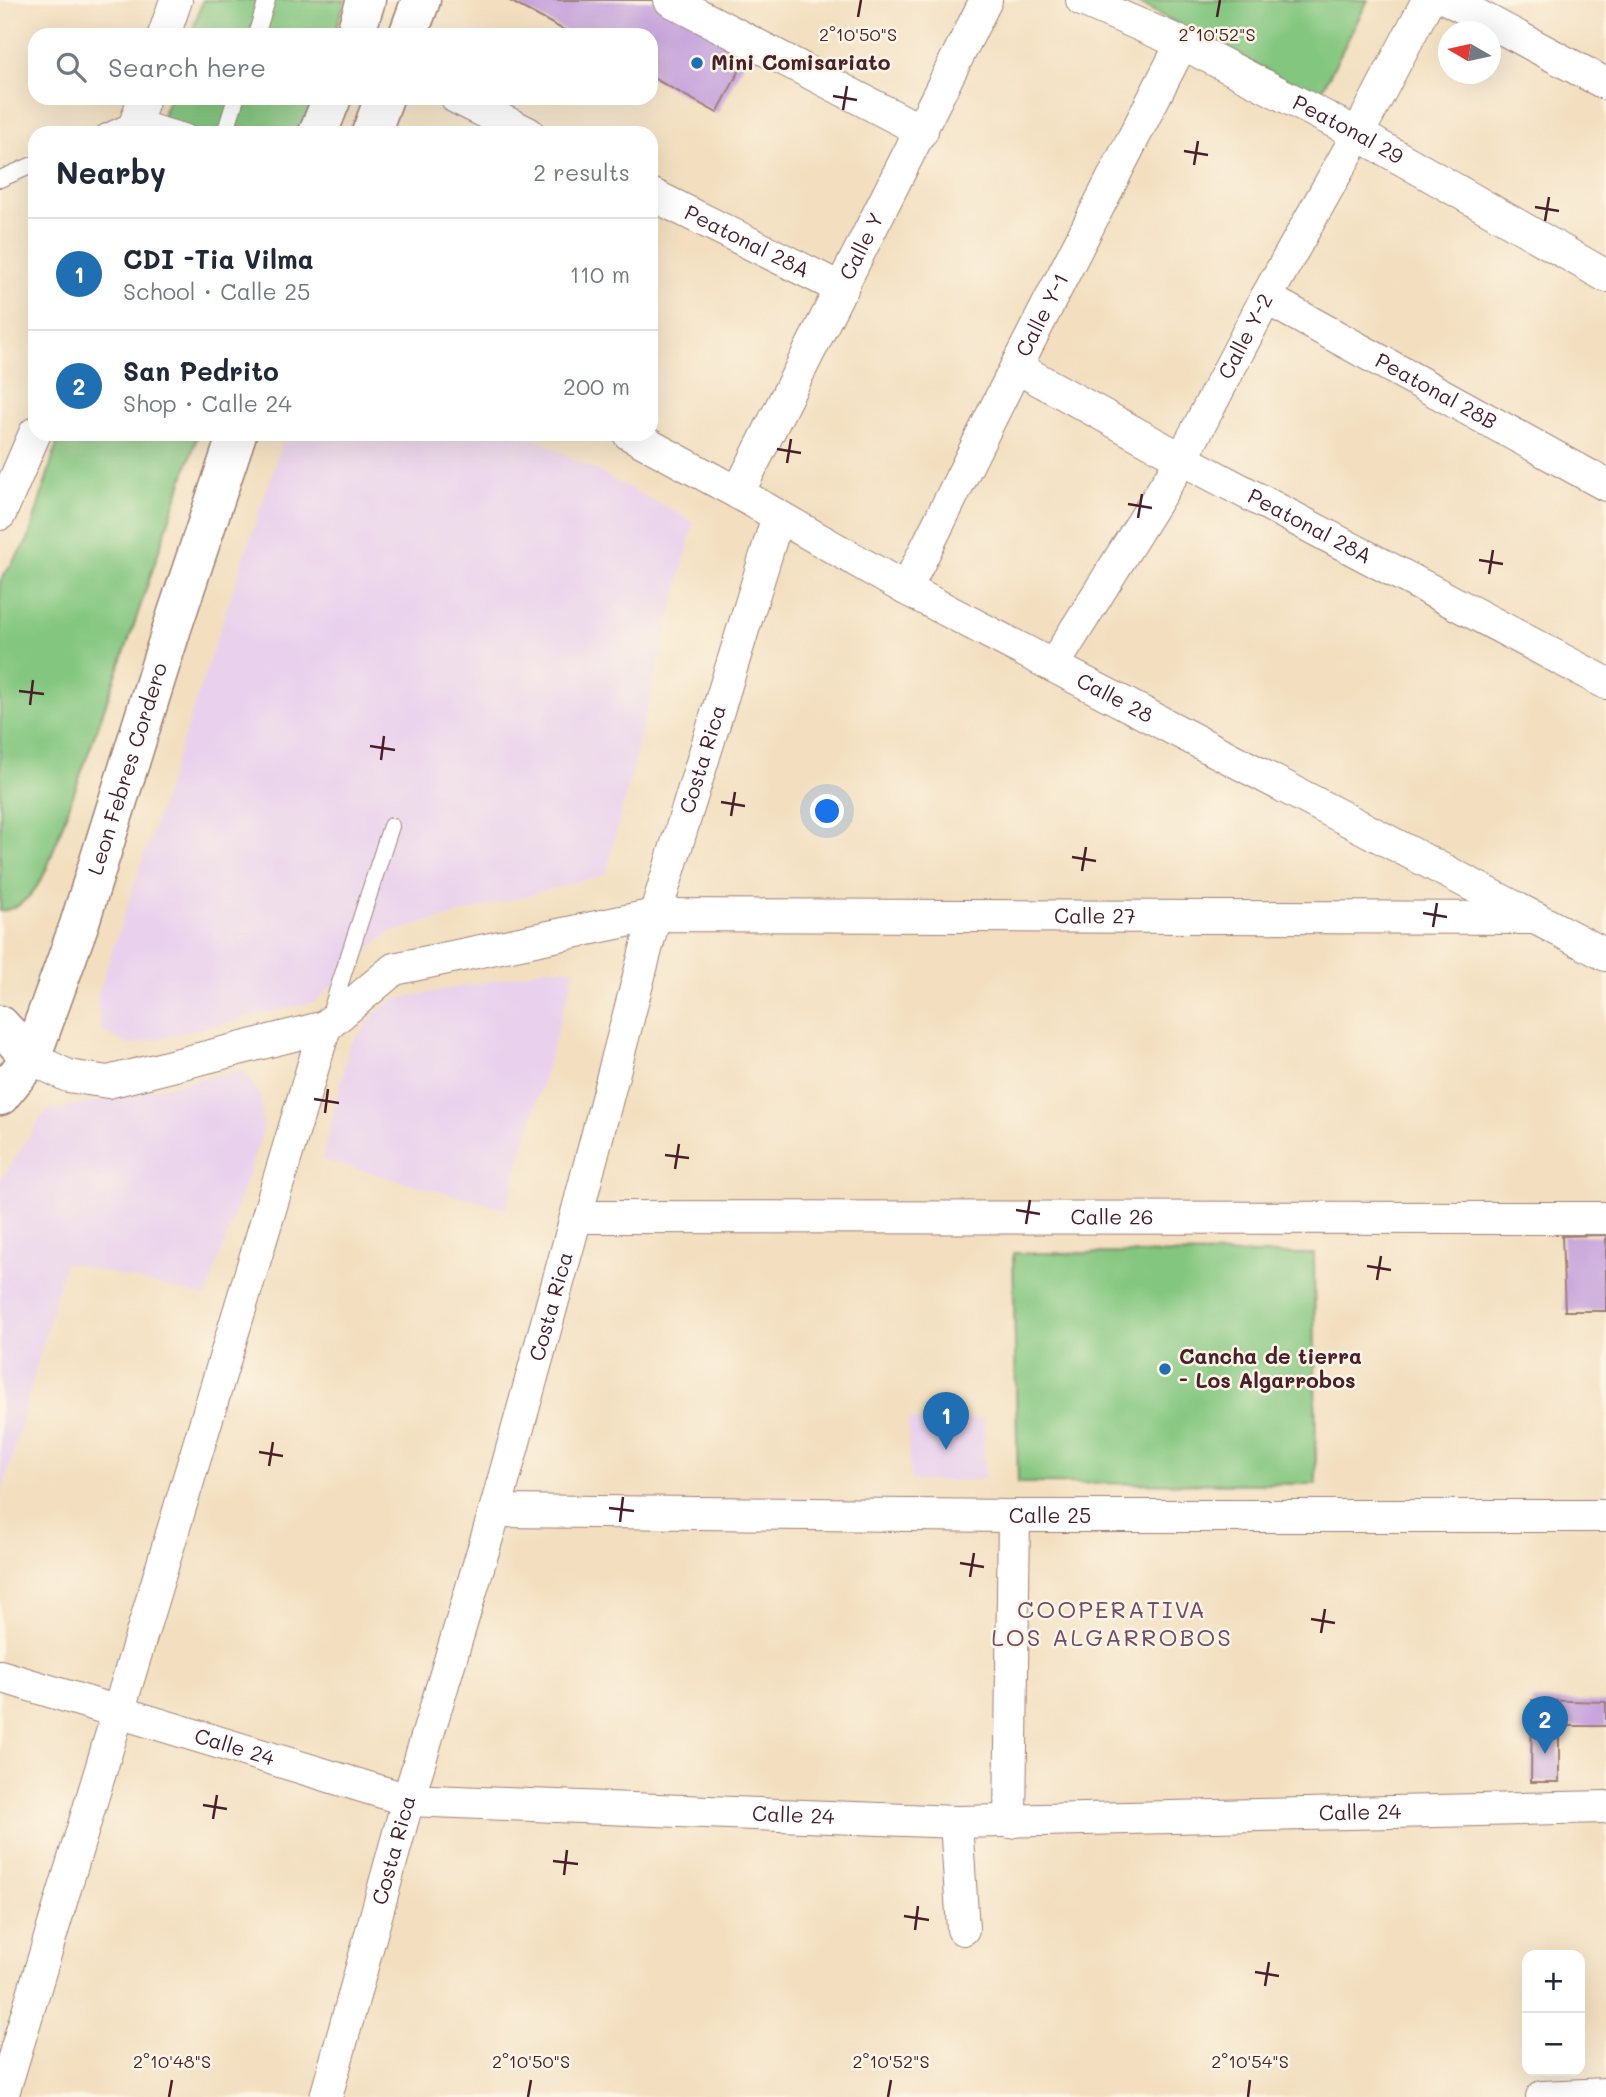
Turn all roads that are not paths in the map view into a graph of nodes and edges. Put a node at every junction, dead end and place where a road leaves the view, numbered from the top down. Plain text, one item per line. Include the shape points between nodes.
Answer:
1 (176, 0) edge
2 (267, 0) edge
3 (366, 0) edge
4 (421, 0) edge
5 (670, 0) edge
6 (986, 0) edge
7 (1082, 0) edge
8 (1428, 0) edge
9 (1449, 0) edge
10 (166, 28) edge
11 (258, 28) edge
12 (357, 28) edge
13 (411, 28) edge
14 (1182, 43) junction
15 (1606, 83) edge
16 (234, 105) edge
17 (329, 105) edge
18 (381, 105) edge
19 (471, 105) edge
20 (138, 116) edge
21 (118, 126) edge
22 (167, 126) edge
23 (227, 126) edge
24 (321, 126) edge
25 (374, 126) edge
26 (514, 126) edge
27 (922, 131) junction
28 (1358, 134) junction
29 (28, 167) edge
30 (0, 179) edge
31 (658, 197) edge
32 (1606, 276) edge
33 (842, 289) junction
34 (1266, 298) junction
35 (1016, 367) junction
36 (32, 441) edge
37 (235, 441) edge
38 (642, 441) edge
39 (1182, 459) junction
40 (1606, 485) edge
41 (737, 493) junction
42 (0, 514) edge
43 (778, 516) junction
44 (906, 589) junction
45 (1053, 666) junction
46 (1606, 683) edge
47 (391, 826) dead end
48 (655, 915) junction
49 (1536, 918) junction
50 (1606, 955) edge
51 (0, 1025) edge
52 (325, 1027) junction
53 (31, 1058) junction
54 (0, 1096) edge
55 (576, 1217) junction
56 (1606, 1218) edge
57 (495, 1511) junction
58 (1014, 1516) junction
59 (1606, 1516) edge
60 (0, 1676) edge
61 (118, 1713) junction
62 (408, 1800) junction
63 (1606, 1807) edge
64 (956, 1822) junction
65 (1010, 1822) junction
66 (962, 1929) dead end
67 (1606, 2094) edge
68 (2, 2097) edge
69 (326, 2097) edge
70 (1542, 2097) edge

1 - 10 street
2 - 11 lane
3 - 12 street
4 - 13 street
5 - 27 street
6 - 27 street, Calle Y
7 - 14 street, Peatonal 29
8 - 28 street, Calle Y-2
9 - 15 street
14 - 28 street, Peatonal 29
14 - 35 street, Calle Y-1
16 - 23 lane
17 - 24 street
18 - 25 street
19 - 26 street
20 - 21 lane
20 - 22 lane
27 - 33 street, Calle Y
28 - 32 street, Peatonal 29
28 - 34 street, Calle Y-2
29 - 30 lane
31 - 33 street, Peatonal 28A
33 - 41 street, Calle Y
34 - 39 street, Calle Y-2
34 - 40 street, Peatonal 28B
35 - 39 street, Peatonal 28A
35 - 44 street, Calle Y-1
36 - 42 street
37 - 53 street, Leon Febres Cordero via 79,925
38 - 41 street, Calle 28
39 - 45 street, Calle Y-2
39 - 46 street, Peatonal 28A
41 - 43 street, Calle 28
43 - 44 street, Calle 28
43 - 48 street, Costa Rica
44 - 45 street, Calle 28
45 - 49 street, Calle 28
47 - 52 lane
48 - 49 street, Calle 27
48 - 52 street, Calle 27 via 394,968
48 - 55 street, Costa Rica
49 - 50 street, Calle 28
51 - 53 street
52 - 53 street via 108,1082 68,1076
52 - 61 street
53 - 54 street, Leon Febres Cordero
55 - 56 street, Calle 26
55 - 57 street, Costa Rica
57 - 58 street, Calle 25
57 - 62 street, Costa Rica
58 - 59 street, Calle 25
58 - 65 street
60 - 61 street, Calle 24
61 - 62 street, Calle 24
61 - 68 street
62 - 64 street, Calle 24
62 - 69 street, Costa Rica
63 - 65 street, Calle 24
64 - 65 street, Calle 24
64 - 66 street
67 - 70 street

